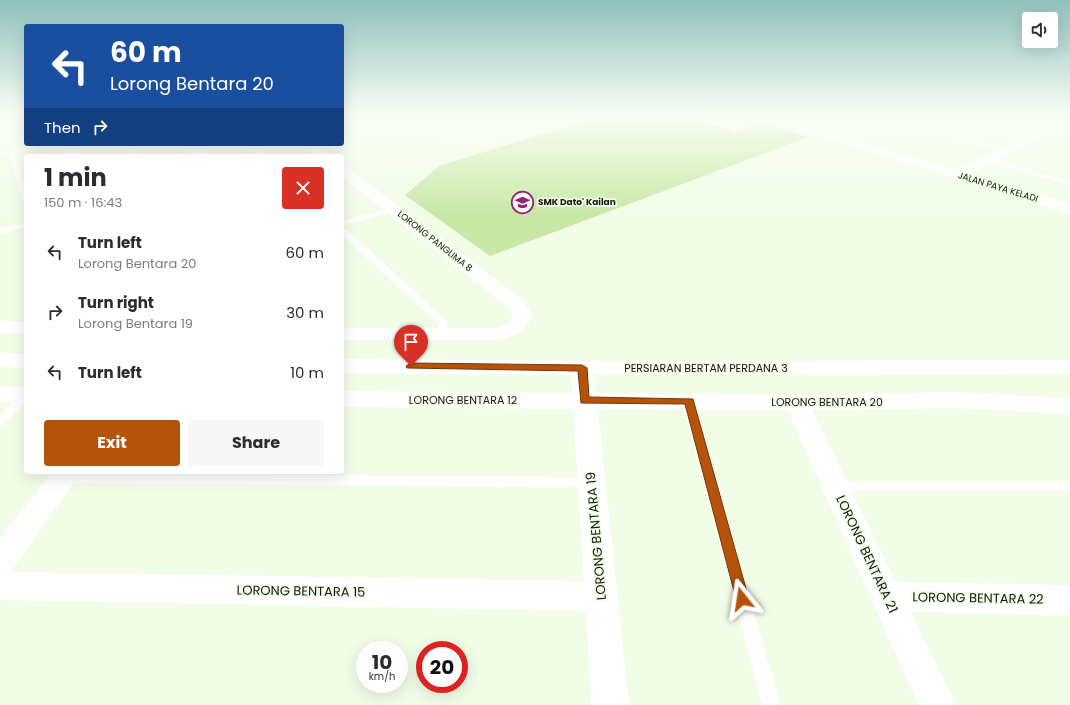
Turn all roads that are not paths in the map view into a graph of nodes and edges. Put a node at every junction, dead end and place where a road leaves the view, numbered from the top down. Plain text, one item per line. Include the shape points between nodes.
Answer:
1 (18, 149) edge
2 (873, 149) edge
3 (998, 149) edge
4 (1010, 149) edge
5 (12, 150) junction
6 (1006, 151) junction
7 (0, 153) edge
8 (987, 160) junction
9 (344, 172) edge
10 (958, 175) junction
11 (1070, 183) edge
12 (24, 192) edge
13 (393, 209) junction
14 (1070, 209) edge
15 (344, 223) edge
16 (24, 225) edge
17 (0, 231) edge
18 (344, 232) edge
19 (0, 327) edge
20 (24, 328) edge
21 (344, 329) edge
22 (445, 335) junction
23 (0, 360) edge
24 (24, 361) edge
25 (344, 366) edge
26 (1070, 367) edge
27 (582, 368) junction
28 (0, 395) edge
29 (24, 396) edge
30 (24, 398) edge
31 (344, 400) edge
32 (585, 401) junction
33 (689, 401) junction
34 (796, 403) junction
35 (1070, 406) edge
36 (0, 422) edge
37 (65, 475) edge
38 (592, 482) junction
39 (835, 486) junction
40 (1070, 486) edge
41 (0, 562) edge
42 (0, 586) edge
43 (601, 596) junction
44 (887, 597) junction
45 (1070, 600) edge
46 (610, 705) edge
47 (771, 705) edge
48 (937, 705) edge

1 - 5 lane
2 - 10 street, JALAN PAYA KELADI
3 - 6 lane
4 - 6 street
5 - 7 lane
5 - 12 lane
6 - 8 street
8 - 10 street
8 - 11 lane
9 - 13 street, LORONG PANGLIMA 8
10 - 14 street, JALAN PAYA KELADI
13 - 15 lane
13 - 22 street, LORONG PANGLIMA 8 via 517,305 523,316 516,327 499,334
16 - 17 lane
18 - 22 lane via 443,323
19 - 20 street
21 - 22 street
23 - 24 street
25 - 27 street, PERSIARAN BERTAM PERDANA 3
26 - 27 street, PERSIARAN BERTAM PERDANA 3
27 - 32 street, LORONG BENTARA 19
28 - 29 street
30 - 36 lane
31 - 32 street, LORONG BENTARA 12
32 - 33 street, LORONG BENTARA 20
32 - 38 street, LORONG BENTARA 19
33 - 34 street, LORONG BENTARA 20
33 - 47 lane
34 - 35 street, LORONG BENTARA 20 via 952,400
34 - 39 street, LORONG BENTARA 21
37 - 38 lane
37 - 41 street
38 - 43 street, LORONG BENTARA 19
39 - 40 lane
39 - 44 street, LORONG BENTARA 21
42 - 43 street, LORONG BENTARA 15
43 - 46 street, LORONG BENTARA 19
44 - 45 street, LORONG BENTARA 22
44 - 48 street, LORONG BENTARA 21

